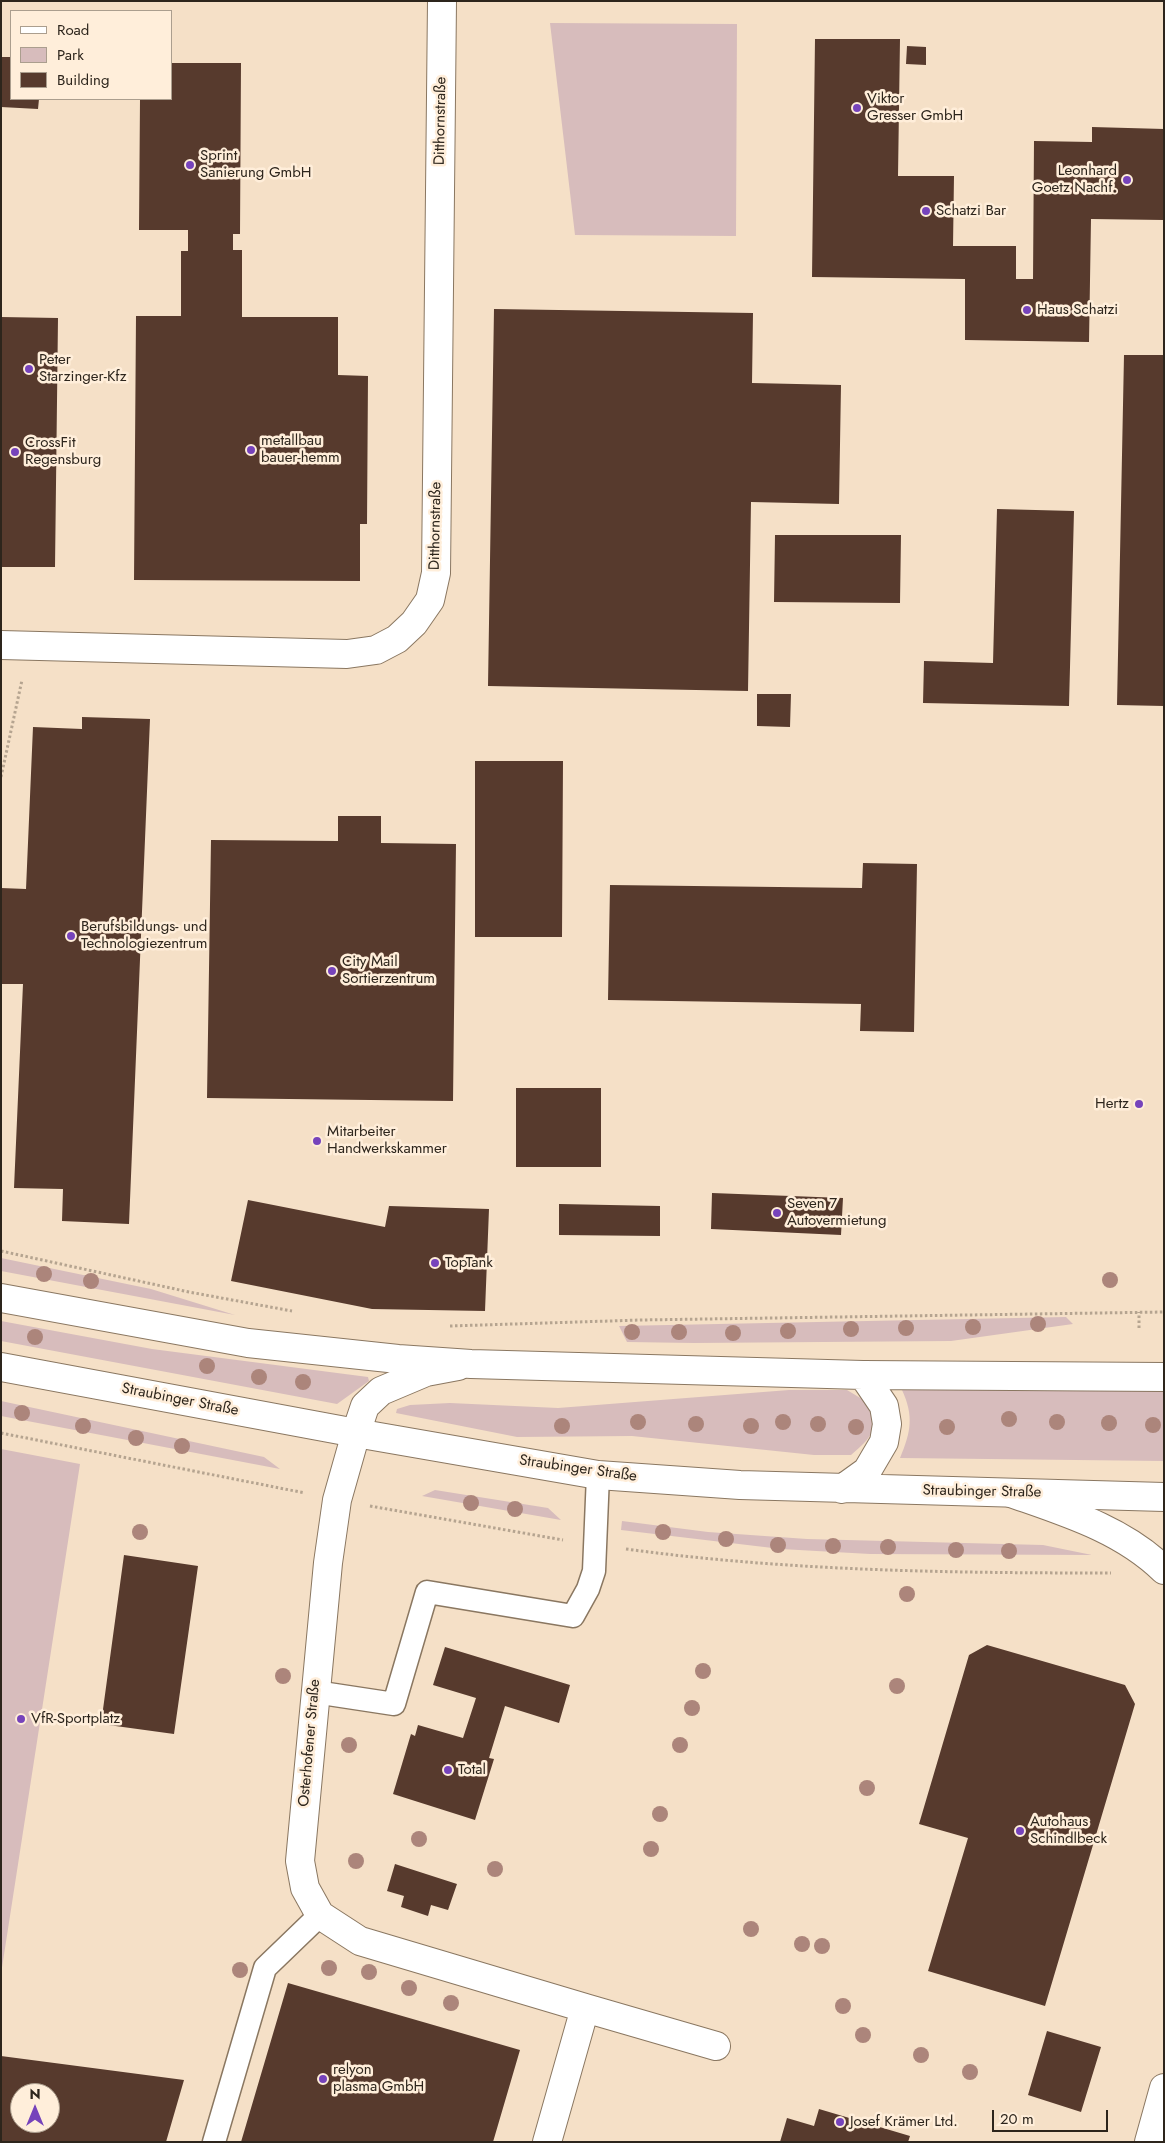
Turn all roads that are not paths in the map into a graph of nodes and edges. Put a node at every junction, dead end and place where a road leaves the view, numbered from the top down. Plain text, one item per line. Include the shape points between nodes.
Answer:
1 (442, 1) edge
2 (1, 645) edge
3 (1, 1298) edge
4 (471, 1364) junction
5 (1, 1367) edge
6 (863, 1375) junction
7 (1164, 1377) edge
8 (356, 1433) junction
9 (598, 1475) junction
10 (842, 1489) junction
11 (1011, 1493) junction
12 (1164, 1497) edge
13 (1164, 1570) edge
14 (315, 1692) junction
15 (320, 1915) junction
16 (585, 2008) junction
17 (716, 2046) dead end
18 (1164, 2088) edge
19 (214, 2142) edge
20 (546, 2142) edge
21 (1149, 2142) edge

1 - 2 main road, Ditthornstraße via 436,573 430,600 414,623 397,639 376,650 347,654
3 - 4 main road via 248,1343
4 - 6 main road
4 - 8 main road, Osterhofener Straße via 426,1372 381,1391 365,1406
5 - 8 main road, Straubinger Straße
6 - 7 main road
6 - 10 main road via 884,1406 887,1424 884,1442 867,1471
8 - 9 main road, Straubinger Straße
8 - 14 main road, Osterhofener Straße via 337,1500
9 - 10 main road, Straubinger Straße
9 - 14 lane via 594,1571 573,1616 427,1592 394,1704
10 - 11 main road, Straubinger Straße
11 - 12 main road, Straubinger Straße
11 - 13 main road via 1082,1518 1147,1554
14 - 15 main road, Osterhofener Straße via 300,1861 304,1888
15 - 16 main road, Osterhofener Straße via 360,1942
15 - 19 lane via 265,1968
16 - 17 main road, Osterhofener Straße
16 - 20 main road
18 - 21 main road

